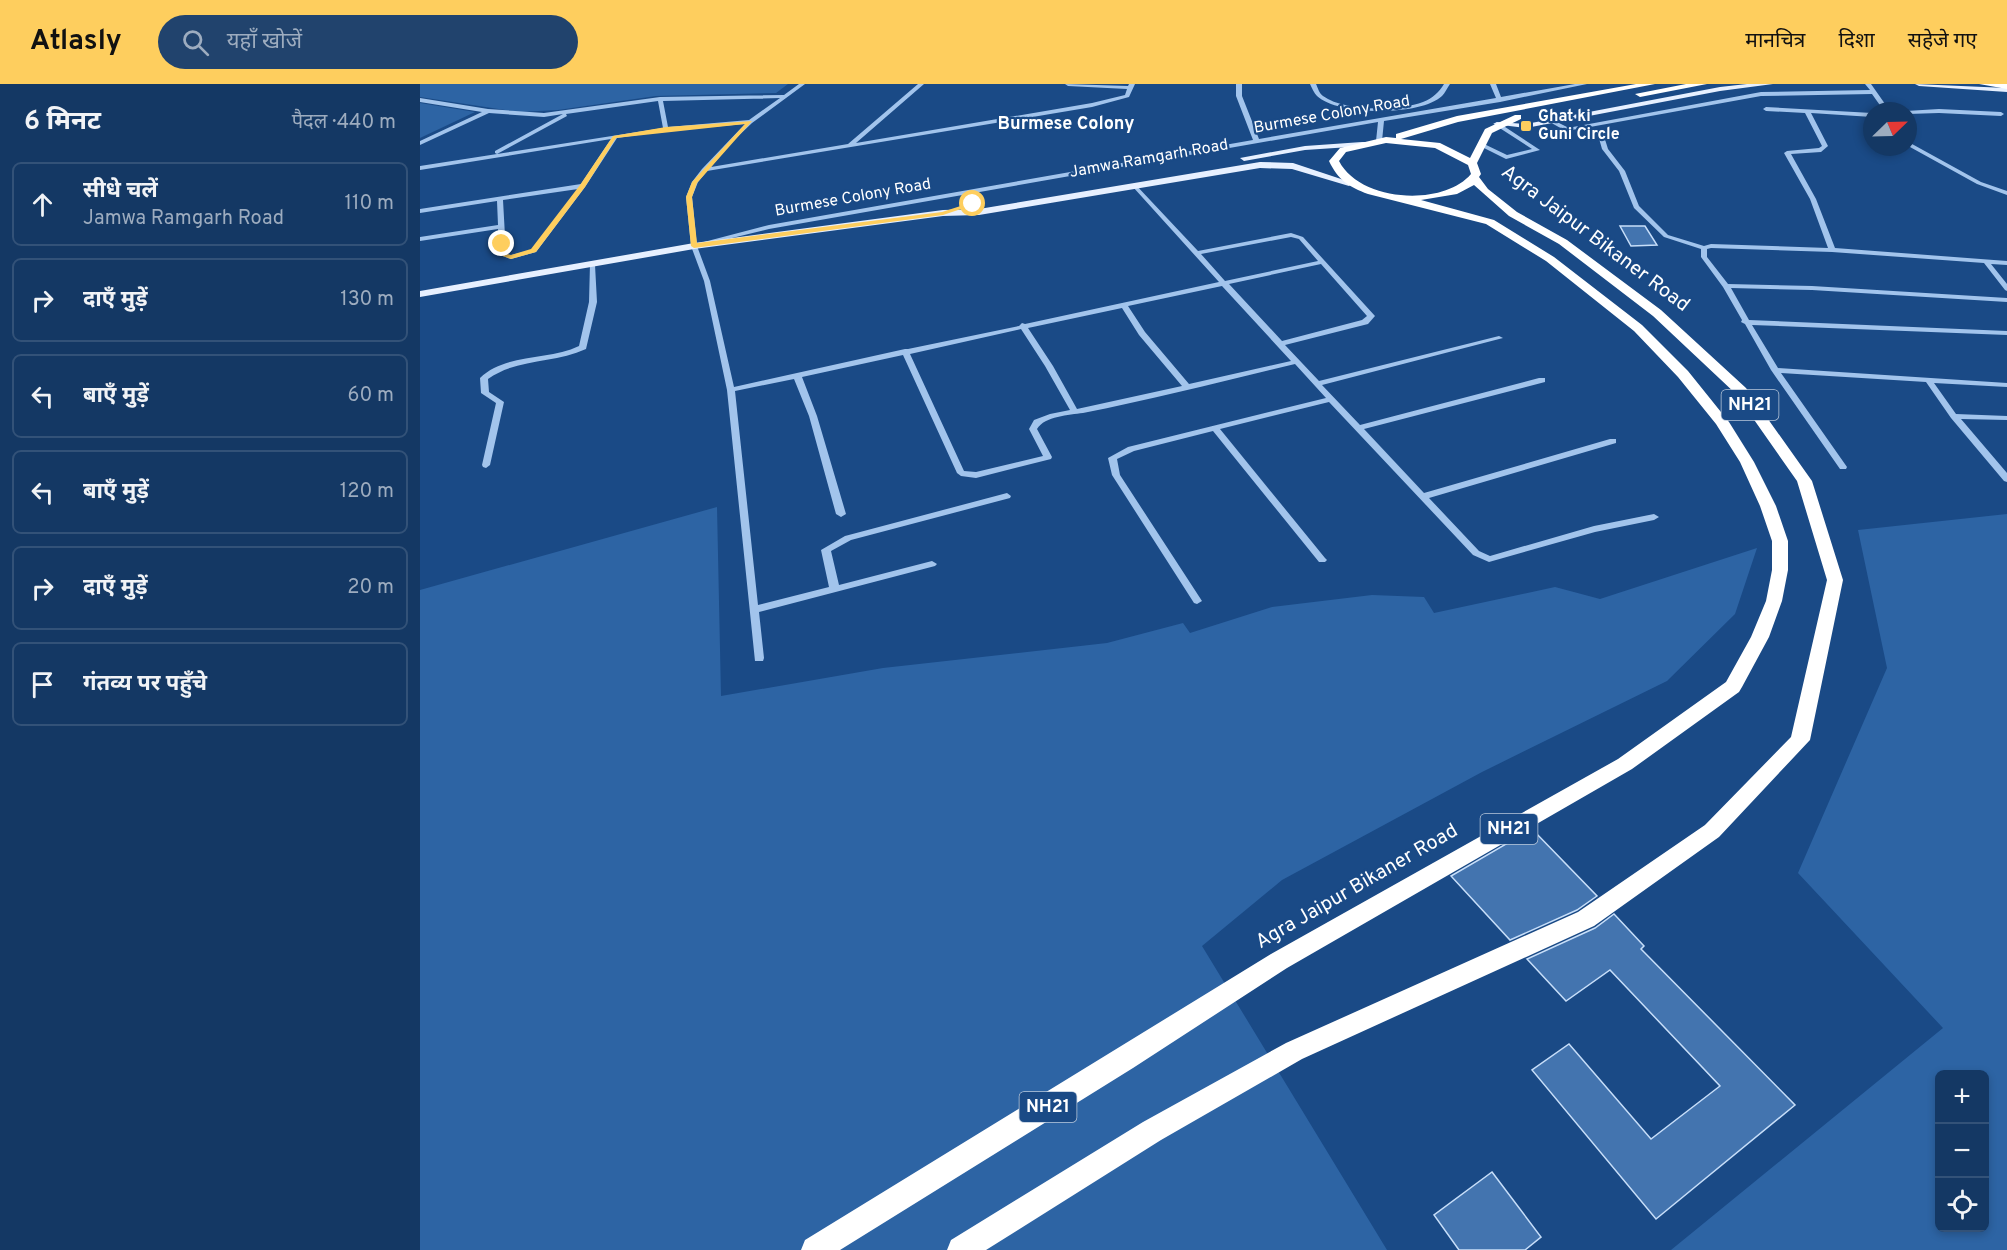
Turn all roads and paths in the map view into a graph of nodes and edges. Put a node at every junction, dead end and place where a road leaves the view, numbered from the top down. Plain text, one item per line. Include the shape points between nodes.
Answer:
1 (802, 84) edge
2 (921, 84) edge
3 (1068, 84) edge
4 (1239, 84) edge
5 (1312, 84) edge
6 (1447, 84) edge
7 (1493, 84) edge
8 (1584, 84) edge
9 (1651, 84) edge
10 (1703, 84) edge
11 (1769, 84) edge
12 (1868, 84) edge
13 (1920, 84) edge
14 (1983, 84) edge
15 (1131, 86) edge
16 (2007, 88) edge
17 (1873, 92) junction
18 (784, 96) junction
19 (660, 99) junction
20 (1500, 99) junction
21 (420, 100) edge
22 (1880, 102) edge
23 (1766, 109) dead end
24 (488, 111) junction
25 (1807, 111) junction
26 (1917, 112) edge
27 (568, 113) junction
28 (1863, 114) edge
29 (2001, 114) dead end
30 (1382, 120) junction
31 (1551, 121) junction
32 (750, 122) junction
33 (1497, 124) junction
34 (1584, 127) junction
35 (666, 129) junction
36 (615, 137) junction
37 (1382, 140) junction
38 (420, 142) edge
39 (1257, 142) junction
40 (1362, 144) junction
41 (1480, 144) junction
42 (849, 146) junction
43 (1917, 149) edge
44 (489, 156) junction
45 (420, 168) edge
46 (704, 170) junction
47 (1473, 170) junction
48 (1349, 183) junction
49 (583, 186) junction
50 (1135, 186) junction
51 (2007, 193) edge
52 (1397, 197) junction
53 (500, 199) junction
54 (420, 212) edge
55 (943, 213) junction
56 (502, 226) junction
57 (420, 238) edge
58 (694, 246) junction
59 (1704, 248) junction
60 (1832, 250) junction
61 (1197, 253) junction
62 (1323, 262) junction
63 (2007, 262) edge
64 (1987, 263) junction
65 (592, 265) junction
66 (1225, 282) junction
67 (1726, 286) junction
68 (2007, 289) edge
69 (420, 294) edge
70 (2007, 300) edge
71 (1123, 304) junction
72 (1745, 322) junction
73 (1022, 325) junction
74 (2007, 333) edge
75 (1499, 338) dead end
76 (1280, 344) junction
77 (906, 351) junction
78 (1295, 362) junction
79 (1775, 370) junction
80 (797, 375) junction
81 (1542, 380) dead end
82 (1929, 381) junction
83 (1316, 384) junction
84 (2007, 385) edge
85 (1186, 386) junction
86 (731, 390) junction
87 (1330, 399) junction
88 (1074, 411) junction
89 (1954, 416) junction
90 (2007, 418) edge
91 (1215, 428) junction
92 (1360, 428) junction
93 (1613, 441) dead end
94 (486, 465) dead end
95 (1843, 467) dead end
96 (2007, 479) edge
97 (1007, 496) dead end
98 (1424, 496) junction
99 (841, 514) dead end
100 (1654, 517) dead end
101 (1322, 560) dead end
102 (932, 564) dead end
103 (835, 590) junction
104 (1197, 602) dead end
105 (756, 609) junction
106 (759, 658) dead end
107 (815, 1250) edge
108 (961, 1250) edge

1 - 18 street
2 - 42 street
3 - 15 street
4 - 39 street via 1239,96
5 - 6 street via 1318,95 1336,105 1365,110 1434,101 1444,93
7 - 20 street
8 - 20 street, Burmese Colony Road
9 - 37 highway via 1457,119
10 - 33 highway via 1519,116
11 - 31 main road via 1720,89
12 - 17 street
13 - 16 main road
14 - 16 highway
15 - 42 street via 1127,96 1117,100
17 - 22 street
17 - 34 street via 1761,94
18 - 19 street
18 - 32 street
19 - 27 street
19 - 35 street
20 - 30 street, Burmese Colony Road
21 - 24 street
23 - 25 street
24 - 27 street
24 - 38 street
25 - 28 street
25 - 60 street via 1825,146 1821,150 1787,153 1813,199
26 - 29 street
27 - 44 street
30 - 37 street
30 - 39 street, Burmese Colony Road
31 - 33 main road via 1526,126
31 - 34 street via 1566,129
32 - 35 street
32 - 46 street
33 - 41 highway
33 - 41 street via 1537,150 1506,157
34 - 59 street via 1601,134 1636,207 1666,236
35 - 36 street
36 - 44 street
36 - 49 street
37 - 40 highway, NH21
37 - 47 highway, NH21 via 1437,144
39 - 58 street, Burmese Colony Road via 769,227
40 - 48 highway, NH21 via 1343,150 1334,161 1336,171
40 - 55 main road, Jamwa Ramgarh Road via 1269,154 973,204
41 - 47 highway
42 - 46 street
43 - 51 street via 1979,183
44 - 45 street
46 - 58 street via 689,197
47 - 52 highway, NH21 via 1468,184 1451,193
47 - 108 highway, Agra Jaipur Bikaner Road / NH21 via 1484,191 1513,214 1563,242 1657,312 1741,391 1804,481 1835,580 1800,740 1712,831 1586,919 1294,1051 1152,1131
48 - 50 main road, Jamwa Ramgarh Road via 1293,166 1276,165
48 - 52 highway, NH21
49 - 53 street
49 - 56 street via 534,251 511,257 503,255
50 - 55 main road, Jamwa Ramgarh Road via 979,212
50 - 61 street
52 - 107 highway, Agra Jaipur Bikaner Road / NH21 via 1490,222 1550,259 1638,328 1722,422 1752,471 1780,541 1774,601 1733,687 1625,764 1279,961
53 - 54 street
53 - 56 street
55 - 58 main road, Jamwa Ramgarh Road
56 - 57 street
58 - 65 main road, Jamwa Ramgarh Road
58 - 86 street
59 - 60 street
59 - 67 street via 1704,257
60 - 64 street
61 - 62 street via 1291,235 1301,238
61 - 66 street
62 - 66 street
62 - 76 street via 1371,316 1365,322
63 - 64 street
64 - 68 street
65 - 69 main road, Jamwa Ramgarh Road
65 - 94 street via 593,302 583,347 570,354 508,366 484,378 485,393 500,402
66 - 71 street
66 - 76 street
67 - 70 street
67 - 72 street
71 - 73 street
71 - 85 street
72 - 74 street
72 - 79 street
73 - 77 street
73 - 88 street
75 - 83 street
76 - 78 street
77 - 80 street
77 - 88 street via 961,473 976,475 1042,460 1048,454 1033,429 1037,422
78 - 83 street
78 - 85 street
79 - 82 street
79 - 95 street
80 - 86 street
80 - 99 street
81 - 92 street
82 - 84 street
82 - 89 street
83 - 87 street
85 - 88 street
86 - 105 street
87 - 91 street
87 - 92 street
89 - 90 street
89 - 96 street
91 - 101 street
91 - 104 street via 1131,449 1112,458 1116,475
92 - 98 street
93 - 98 street
97 - 103 street via 841,542 826,550
98 - 100 street via 1476,553 1489,560 1594,528
102 - 103 street
103 - 105 street
105 - 106 street

